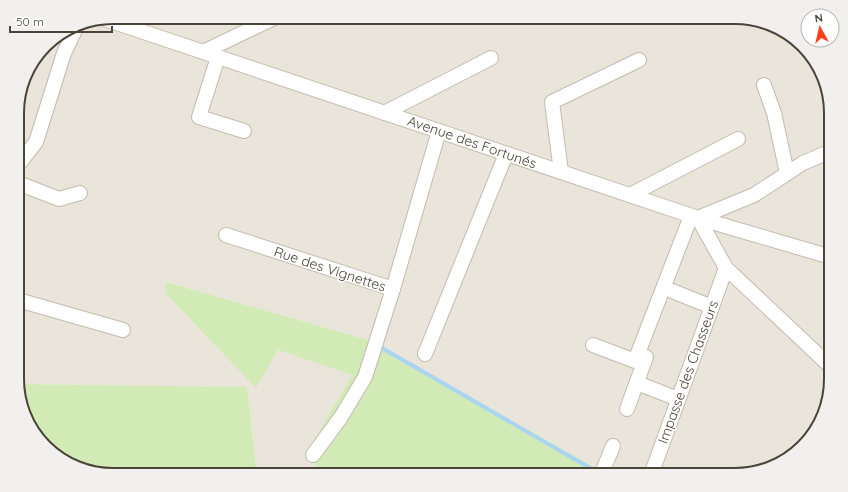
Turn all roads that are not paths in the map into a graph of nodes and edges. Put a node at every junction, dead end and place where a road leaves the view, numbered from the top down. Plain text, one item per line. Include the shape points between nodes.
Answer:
1 (122, 24) edge
2 (261, 24) edge
3 (74, 33) edge
4 (203, 52) junction
5 (218, 57) junction
6 (491, 58) dead end
7 (638, 60) dead end
8 (764, 85) dead end
9 (384, 113) junction
10 (244, 131) dead end
11 (439, 131) junction
12 (738, 139) dead end
13 (506, 154) junction
14 (824, 154) edge
15 (24, 157) edge
16 (561, 172) junction
17 (787, 173) junction
18 (24, 186) edge
19 (80, 193) dead end
20 (630, 195) junction
21 (694, 217) junction
22 (226, 235) dead end
23 (824, 254) edge
24 (726, 268) junction
25 (680, 269) dead end
26 (392, 289) junction
27 (672, 291) junction
28 (24, 302) edge
29 (712, 307) junction
30 (662, 318) dead end
31 (123, 330) dead end
32 (593, 345) dead end
33 (425, 354) dead end
34 (646, 357) dead end
35 (824, 360) edge
36 (637, 383) junction
37 (678, 399) junction
38 (627, 409) dead end
39 (613, 446) dead end
40 (313, 455) dead end
41 (607, 468) edge
42 (653, 468) edge

1 - 4 street, Avenue des Fortunés
2 - 4 street
3 - 15 street via 64,53 36,142
4 - 5 street, Avenue des Fortunés
5 - 9 street, Avenue des Fortunés
5 - 10 street via 199,117
6 - 9 street
7 - 16 street via 552,102
8 - 17 street via 774,114
9 - 11 street, Avenue des Fortunés
11 - 13 street, Avenue des Fortunés
11 - 26 street, Rue des Vignettes
12 - 20 street
13 - 16 street, Avenue des Fortunés
13 - 33 street
14 - 17 street via 802,163
16 - 20 street, Avenue des Fortunés
17 - 21 street via 754,195
18 - 19 street via 59,200
20 - 21 street, Avenue des Fortunés
21 - 23 street, Avenue des Fortunés
21 - 24 street
21 - 32 street via 635,360
22 - 26 street, Rue des Vignettes
24 - 29 street, Impasse des Chasseurs
24 - 35 street
25 - 27 street
26 - 40 street via 364,377 341,417
27 - 29 street
27 - 30 street
28 - 31 street
29 - 37 street, Impasse des Chasseurs
34 - 36 street
36 - 37 street
36 - 38 street
37 - 42 street, Impasse des Chasseurs
39 - 41 street

